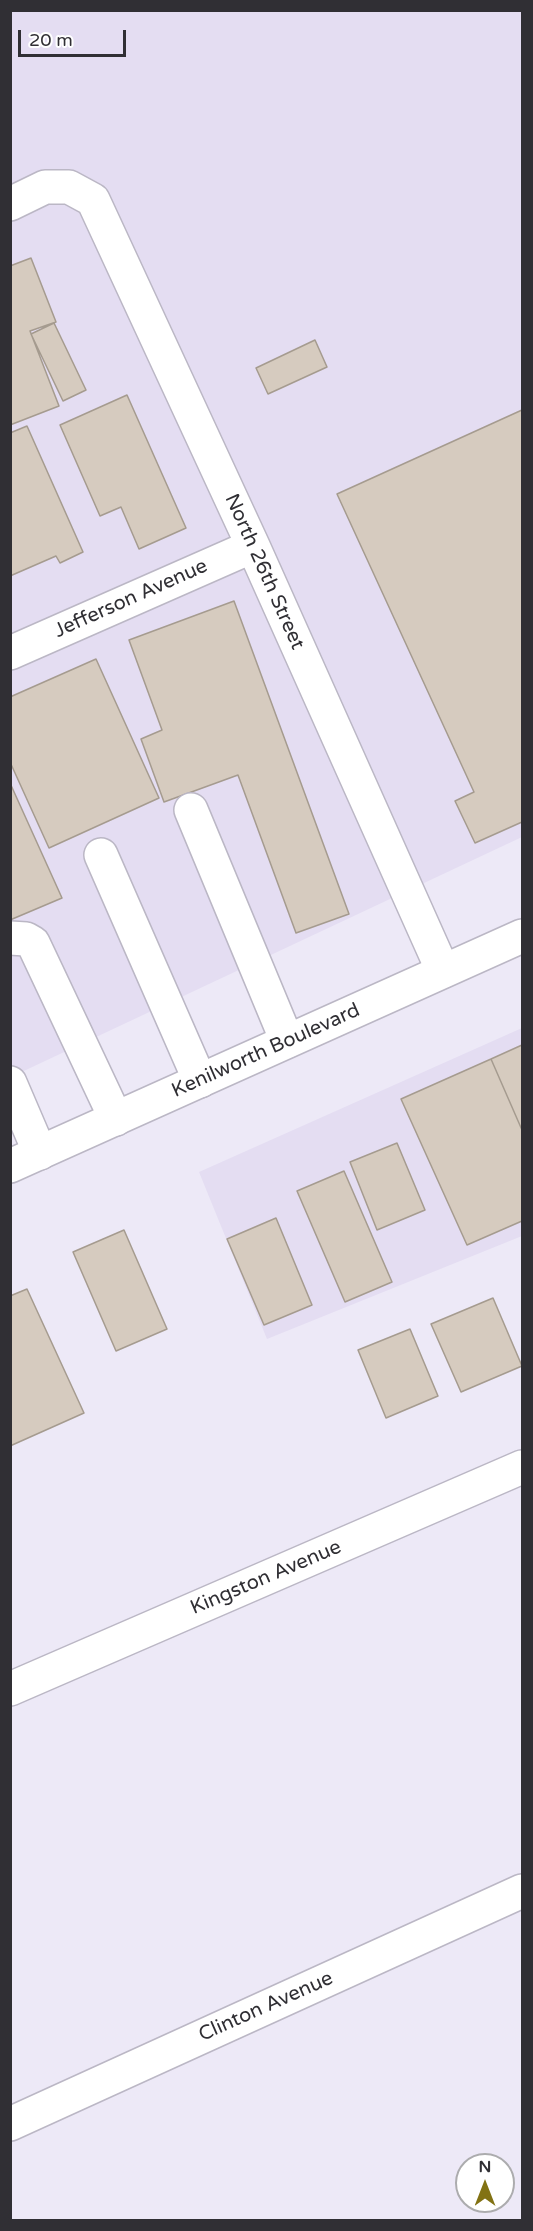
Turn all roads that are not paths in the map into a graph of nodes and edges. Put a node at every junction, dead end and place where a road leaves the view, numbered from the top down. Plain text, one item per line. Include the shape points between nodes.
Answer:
1 (10, 204) edge
2 (253, 546) junction
3 (10, 653) edge
4 (191, 810) dead end
5 (100, 855) dead end
6 (522, 936) edge
7 (10, 938) edge
8 (443, 971) junction
9 (286, 1041) junction
10 (200, 1081) junction
11 (10, 1083) edge
12 (116, 1119) junction
13 (40, 1153) junction
14 (10, 1166) edge
15 (522, 1467) edge
16 (10, 1689) edge
17 (522, 1891) edge
18 (10, 2124) edge

1 - 2 street, North 26th Street via 45,187 69,187 93,200
2 - 3 street, Jefferson Avenue
2 - 8 street, North 26th Street
4 - 9 street
5 - 10 street
6 - 8 street, Kenilworth Boulevard
7 - 12 street via 33,943
8 - 9 street, Kenilworth Boulevard
9 - 10 street, Kenilworth Boulevard
10 - 12 street, Kenilworth Boulevard
11 - 13 street
12 - 13 street, Kenilworth Boulevard
13 - 14 street, Kenilworth Boulevard
15 - 16 street, Kingston Avenue
17 - 18 street, Clinton Avenue

